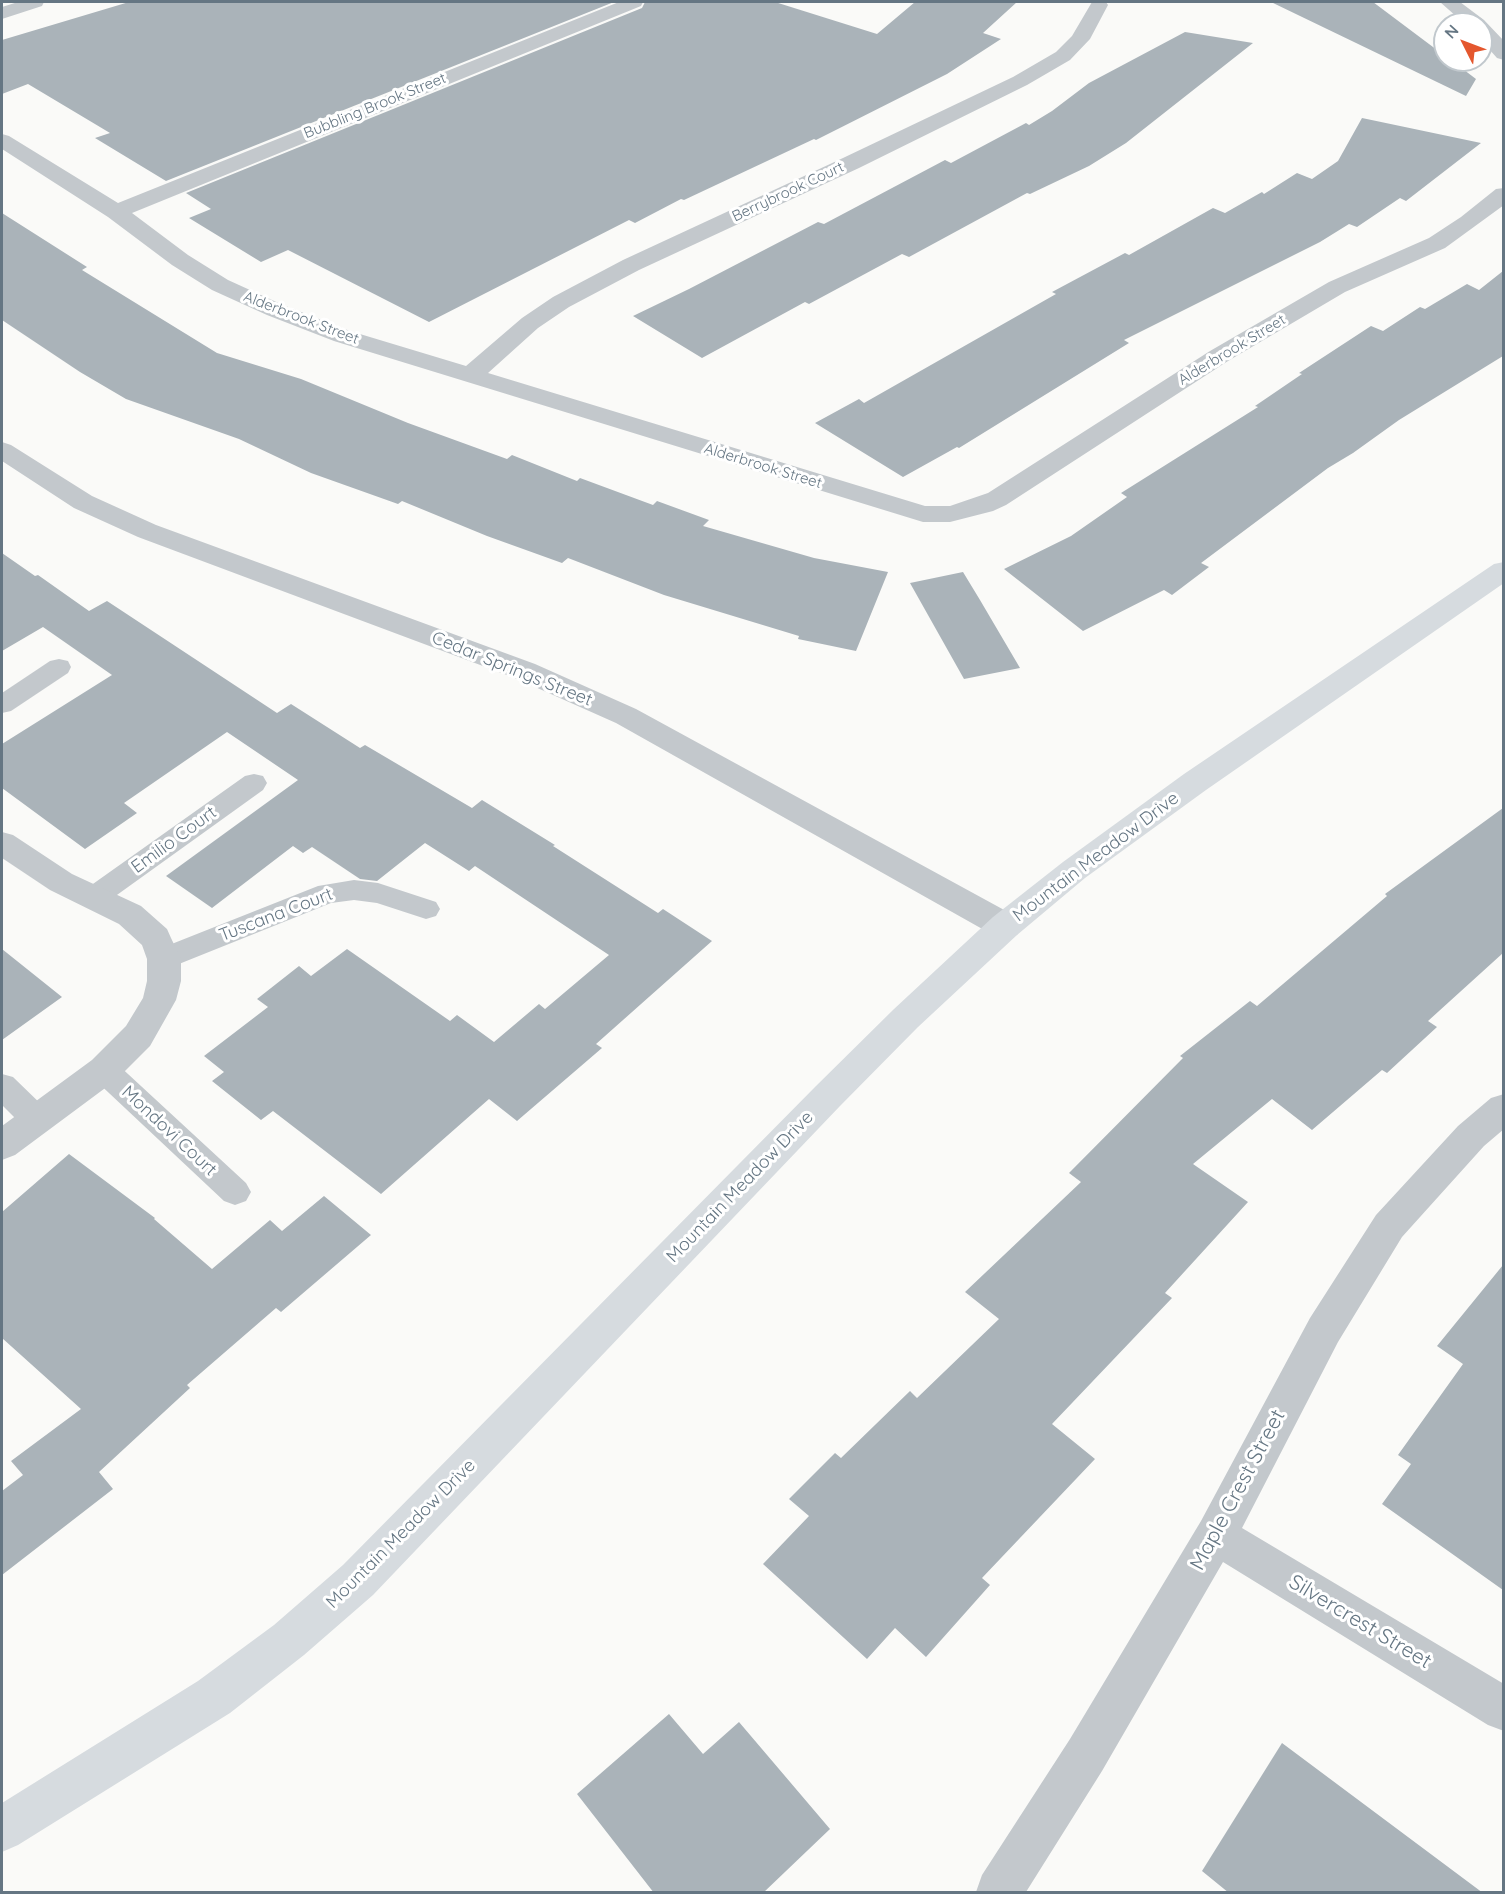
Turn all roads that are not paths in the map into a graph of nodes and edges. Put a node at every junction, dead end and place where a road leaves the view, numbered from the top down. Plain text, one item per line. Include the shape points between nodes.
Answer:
1 (35, 2) edge
2 (634, 2) edge
3 (1449, 2) edge
4 (1099, 5) dead end
5 (1462, 12) edge
6 (2, 13) edge
7 (1493, 42) edge
8 (1503, 54) edge
9 (2, 140) edge
10 (1503, 194) edge
11 (116, 212) junction
12 (470, 376) junction
13 (2, 450) edge
14 (1503, 570) edge
15 (59, 668) dead end
16 (2, 705) edge
17 (254, 783) dead end
18 (2, 843) edge
19 (93, 898) junction
20 (426, 909) dead end
21 (1005, 926) junction
22 (164, 959) junction
23 (104, 1070) junction
24 (2, 1086) edge
25 (1503, 1108) edge
26 (36, 1119) junction
27 (2, 1145) edge
28 (235, 1192) dead end
29 (1216, 1535) junction
30 (1503, 1709) edge
31 (2, 1829) edge
32 (999, 1893) edge

1 - 6 street
2 - 11 street, Bubbling Brook Street
3 - 5 street
4 - 12 street, Berrybrook Court via 1080,39 1063,56 1020,81 561,302 530,323
7 - 8 street
9 - 11 street, Alderbrook Street
10 - 12 street, Alderbrook Street via 1437,243 1337,287 1219,356 997,498 950,514 904,510
11 - 12 street, Alderbrook Street via 220,285 342,336
13 - 21 street, Cedar Springs Street via 83,502 147,531 525,671 626,716
14 - 21 street, Mountain Meadow Drive via 1176,796
15 - 16 lane
17 - 19 lane, Emilio Court
18 - 19 street
19 - 22 street via 130,915 155,938
20 - 22 lane, Tuscana Court via 378,893 328,893
21 - 31 street, Mountain Meadow Drive via 906,1018 358,1580 289,1640 214,1697
22 - 23 street via 159,1000 138,1036
23 - 26 street
23 - 28 lane, Mondovi Court
24 - 26 lane
25 - 29 street, Maple Crest Street via 1471,1136 1389,1226 1324,1330
26 - 27 street
29 - 30 street, Silvercrest Street
29 - 32 street, Maple Crest Street

